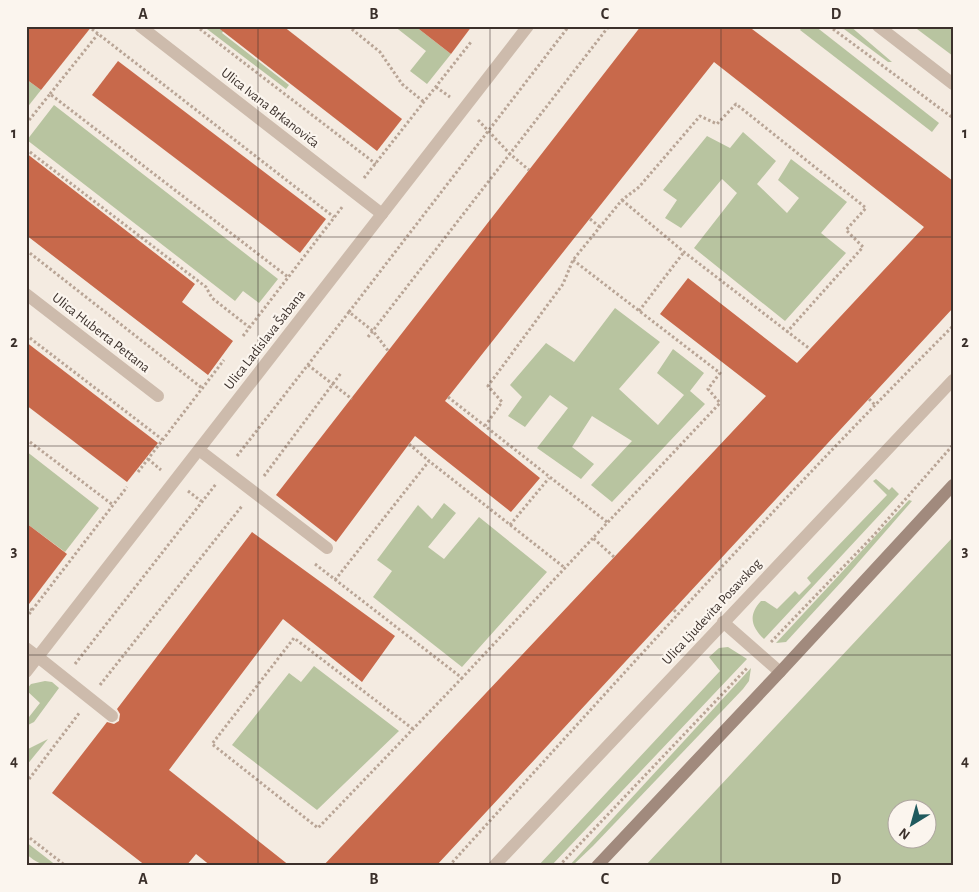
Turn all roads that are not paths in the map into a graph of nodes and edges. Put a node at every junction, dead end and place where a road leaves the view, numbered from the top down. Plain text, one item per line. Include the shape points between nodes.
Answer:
1 (140, 26) edge
2 (528, 26) edge
3 (878, 26) edge
4 (953, 84) edge
5 (382, 214) junction
6 (26, 294) edge
7 (953, 380) edge
8 (158, 396) dead end
9 (199, 450) junction
10 (953, 485) edge
11 (327, 548) dead end
12 (723, 622) junction
13 (26, 648) edge
14 (38, 657) junction
15 (26, 672) edge
16 (780, 672) junction
17 (112, 716) dead end
18 (494, 866) edge
19 (597, 866) edge

1 - 5 street, Ulica Ivana Brkanovića
2 - 5 street, Ulica Ladislava Šabana
3 - 4 street
5 - 9 street, Ulica Ladislava Šabana
6 - 8 street, Ulica Huberta Pettana
7 - 12 street, Ulica Ljudevita Posavskog
9 - 11 street
9 - 14 street, Ulica Ladislava Šabana
10 - 16 main road
12 - 16 street
12 - 18 street, Ulica Ljudevita Posavskog
13 - 14 street
14 - 15 street, Ulica Ladislava Šabana
14 - 17 street
16 - 19 main road

